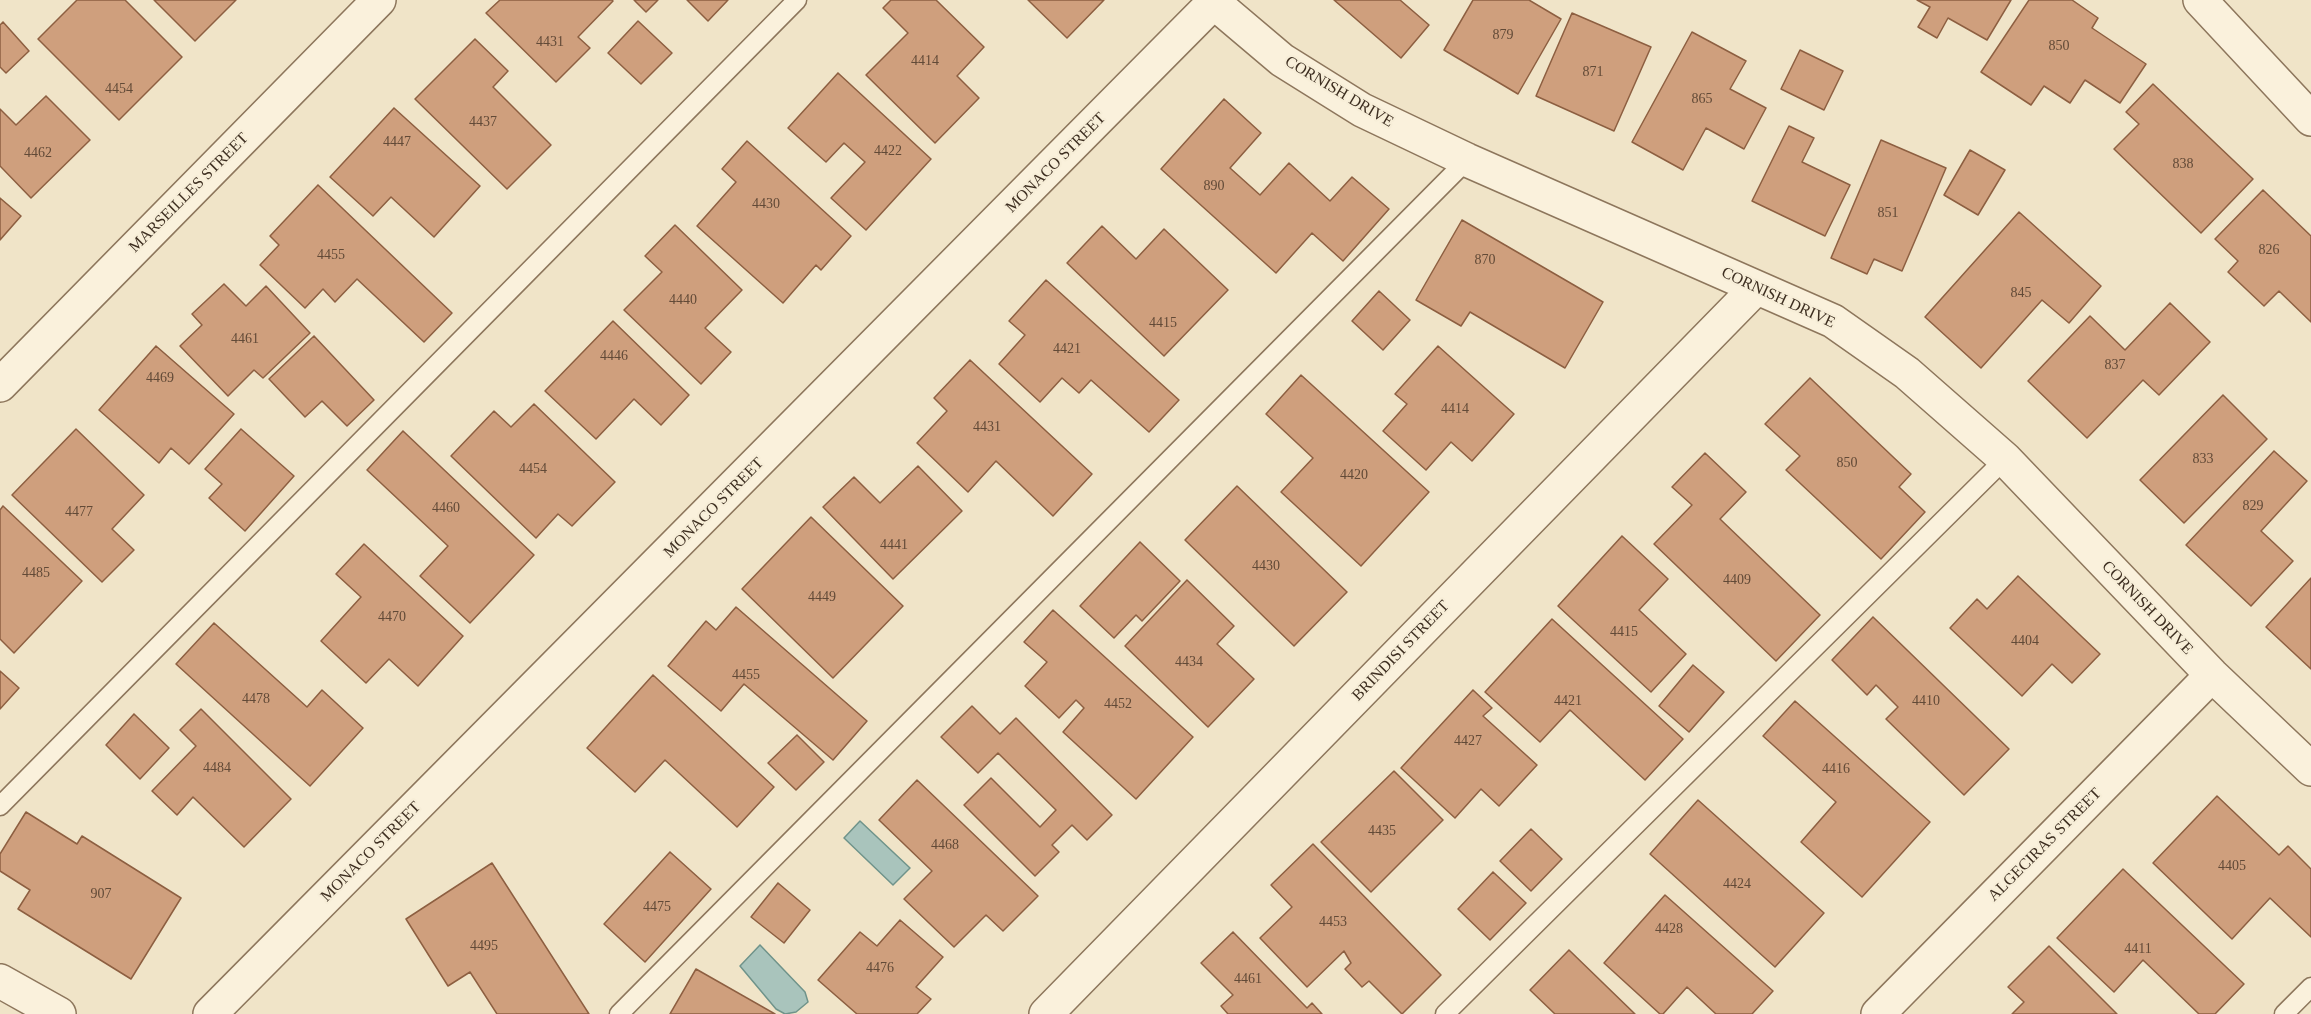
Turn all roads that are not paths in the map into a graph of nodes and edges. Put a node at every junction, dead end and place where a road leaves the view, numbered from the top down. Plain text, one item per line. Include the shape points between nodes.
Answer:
1 (379, 0) edge
2 (797, 0) edge
3 (2199, 0) edge
4 (1214, 1) edge
5 (2311, 119) edge
6 (1467, 160) junction
7 (1756, 288) junction
8 (0, 385) edge
9 (2006, 459) junction
10 (2212, 675) junction
11 (2311, 769) edge
12 (0, 806) edge
13 (0, 981) edge
14 (2311, 987) edge
15 (58, 1014) edge
16 (210, 1014) edge
17 (620, 1014) edge
18 (1046, 1014) edge
19 (1445, 1014) edge
20 (1878, 1014) edge
21 (2284, 1014) edge

1 - 8 street, MARSEILLES STREET
2 - 12 lane
3 - 5 street
4 - 6 street, CORNISH DRIVE via 1282,60 1362,110
4 - 16 street, MONACO STREET
6 - 7 street, CORNISH DRIVE
6 - 17 lane
7 - 9 street, CORNISH DRIVE via 1833,321 1907,373
7 - 18 street, BRINDISI STREET
9 - 10 street, CORNISH DRIVE
9 - 19 lane
10 - 11 street, CORNISH DRIVE
10 - 20 street, ALGECIRAS STREET
13 - 15 street
14 - 21 lane

